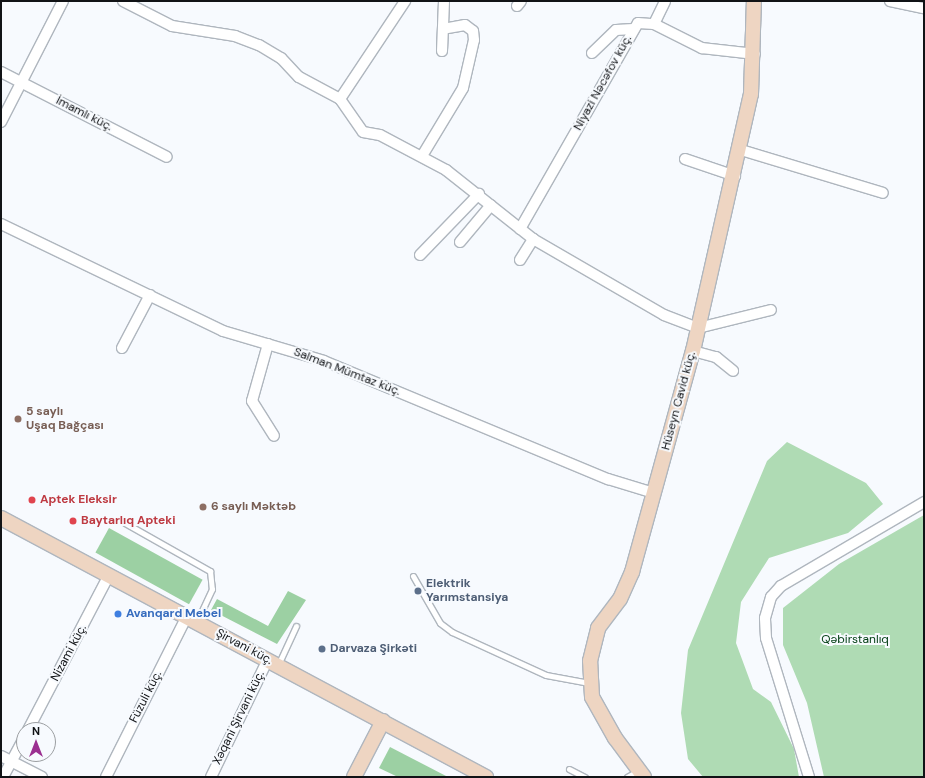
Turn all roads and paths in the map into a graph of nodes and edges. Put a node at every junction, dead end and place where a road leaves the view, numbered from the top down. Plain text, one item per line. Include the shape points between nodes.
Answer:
1 (63, 1) edge
2 (123, 1) edge
3 (405, 1) edge
4 (444, 1) edge
5 (665, 1) edge
6 (754, 1) edge
7 (890, 1) edge
8 (924, 8) edge
9 (654, 24) junction
10 (443, 29) junction
11 (633, 29) junction
12 (442, 51) dead end
13 (592, 53) dead end
14 (754, 54) junction
15 (1, 72) edge
16 (22, 82) junction
17 (340, 99) junction
18 (1, 122) edge
19 (741, 150) junction
20 (422, 156) junction
21 (167, 157) dead end
22 (685, 159) dead end
23 (735, 176) junction
24 (883, 193) dead end
25 (479, 194) junction
26 (491, 205) junction
27 (1, 224) edge
28 (520, 230) junction
29 (533, 239) junction
30 (460, 242) dead end
31 (420, 255) dead end
32 (520, 260) dead end
33 (150, 296) junction
34 (771, 310) dead end
35 (698, 328) junction
36 (268, 344) junction
37 (122, 348) dead end
38 (692, 351) junction
39 (733, 371) dead end
40 (274, 436) dead end
41 (654, 493) junction
42 (924, 502) edge
43 (1, 518) edge
44 (125, 523) dead end
45 (110, 575) junction
46 (413, 576) dead end
47 (192, 619) junction
48 (296, 626) dead end
49 (273, 662) junction
50 (589, 683) junction
51 (383, 721) junction
52 (32, 722) edge
53 (16, 753) edge
54 (1, 756) edge
55 (12, 761) junction
56 (569, 769) dead end
57 (636, 775) edge
58 (3, 777) edge
59 (42, 777) edge
60 (106, 777) edge
61 (211, 777) edge
62 (354, 777) edge
63 (486, 777) edge
64 (586, 777) edge
65 (809, 777) edge

1 - 16 street
2 - 17 street via 172,26 235,36 259,45 281,58 299,77
3 - 17 street
4 - 10 street
5 - 9 street
6 - 14 street, Hüseyn Cavid küç.
7 - 8 street
9 - 11 street, Niyazi Nəcəfov küç. via 638,23
9 - 14 street via 702,48
10 - 12 street
10 - 20 street via 465,25 473,31 474,40 463,88
11 - 13 street via 616,30
11 - 28 street, Niyazi Nəcəfov küç.
14 - 19 street, Hüseyn Cavid küç.
15 - 16 street, İmamlı küç.
16 - 18 street
16 - 21 street, İmamlı küç.
17 - 20 street via 363,132 380,135
19 - 23 street, Hüseyn Cavid küç.
19 - 24 street
20 - 25 street
22 - 23 street
23 - 35 street, Hüseyn Cavid küç.
25 - 26 street
25 - 31 street
26 - 28 street
26 - 30 street
27 - 33 street, Salman Mümtaz küç.
28 - 29 street
29 - 32 street
29 - 35 street via 664,315
33 - 36 street, Salman Mümtaz küç. via 223,331
33 - 37 street
34 - 35 street
35 - 38 street, Hüseyn Cavid küç.
36 - 40 street via 252,401
36 - 41 street, Salman Mümtaz küç. via 324,361 608,479
38 - 39 street via 716,357
38 - 41 street, Hüseyn Cavid küç.
41 - 50 street, Hüseyn Cavid küç. via 626,589 598,628
42 - 65 street via 781,586 771,597 765,618 766,638
43 - 45 street, Şirvani küç.
44 - 47 lane via 210,571 212,590
45 - 47 street, Şirvani küç.
45 - 52 street, Nizami küç.
46 - 50 lane via 440,623 452,632 546,675
47 - 49 street, Şirvani küç.
47 - 60 street, Füzuli küç.
48 - 49 lane
49 - 51 street, Şirvani küç.
49 - 61 street, Xəqani Şirvani küç.
50 - 57 street via 602,716
51 - 62 street
51 - 63 street, Şirvani küç.
53 - 55 street
54 - 55 street
55 - 58 street
55 - 59 street
56 - 64 lane

